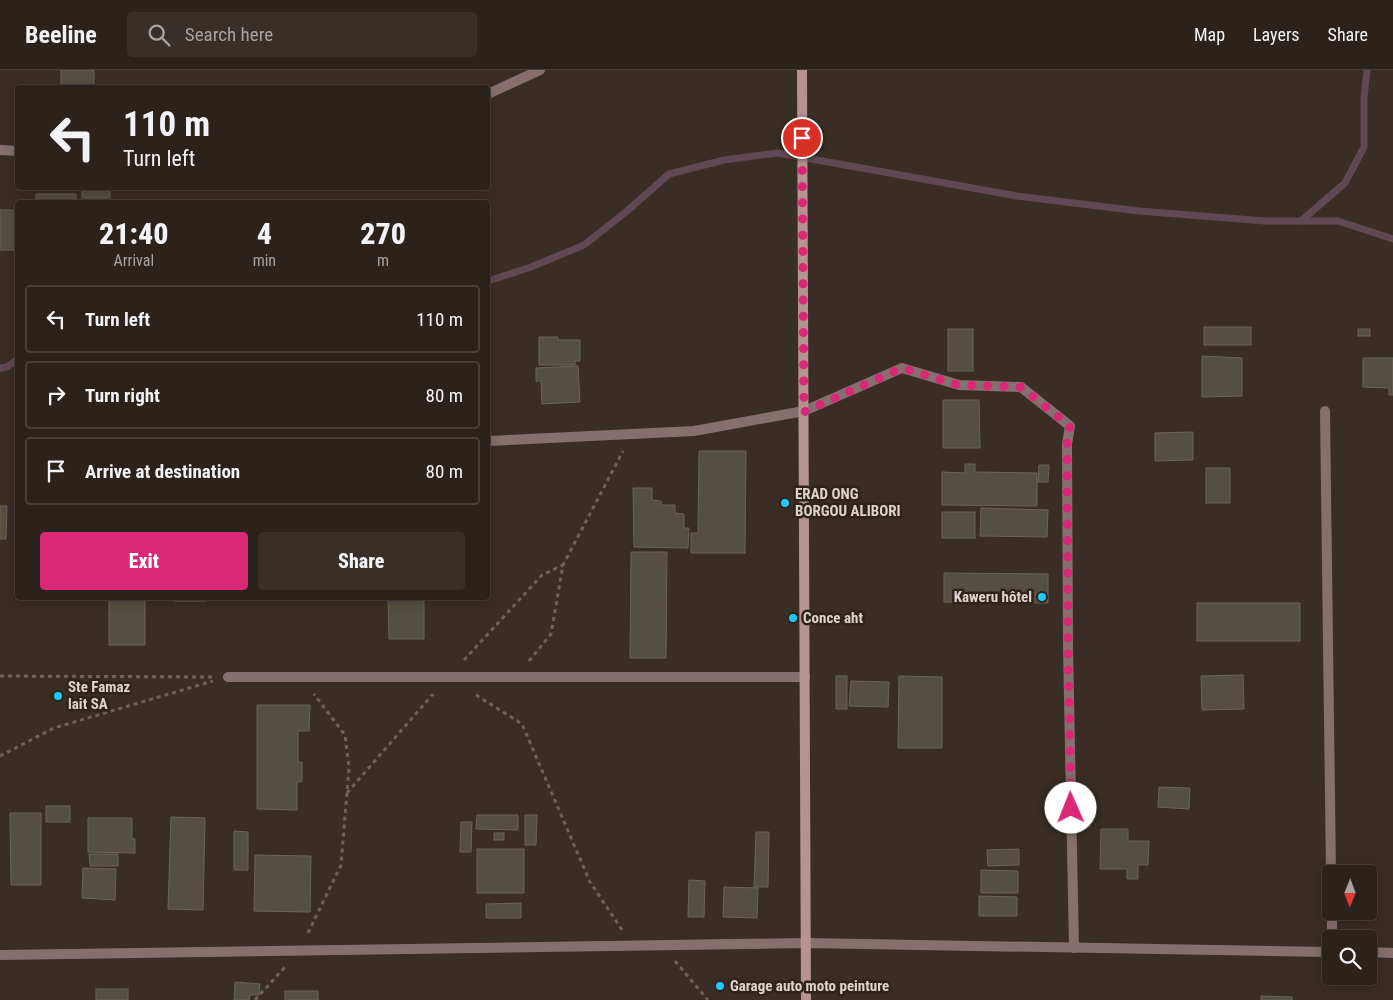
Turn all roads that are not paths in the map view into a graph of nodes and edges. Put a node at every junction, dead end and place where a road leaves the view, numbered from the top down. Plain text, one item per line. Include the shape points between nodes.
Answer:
1 (540, 70) edge
2 (802, 70) edge
3 (490, 93) edge
4 (0, 150) edge
5 (15, 151) edge
6 (1325, 411) dead end
7 (804, 412) junction
8 (490, 441) edge
9 (228, 677) road end
10 (805, 677) junction
11 (1331, 865) edge
12 (806, 943) junction
13 (1074, 948) junction
14 (1322, 952) edge
15 (1377, 952) edge
16 (1393, 953) edge
17 (0, 955) edge
18 (806, 1000) edge

1 - 3 street
2 - 7 street
4 - 5 street
6 - 11 street
7 - 8 street via 694,431
7 - 10 street
7 - 13 street via 902,368 958,385 1021,387 1070,426 1067,444 1068,648
9 - 10 street
10 - 12 street
12 - 13 street
12 - 17 street
12 - 18 street
13 - 14 street
15 - 16 street

